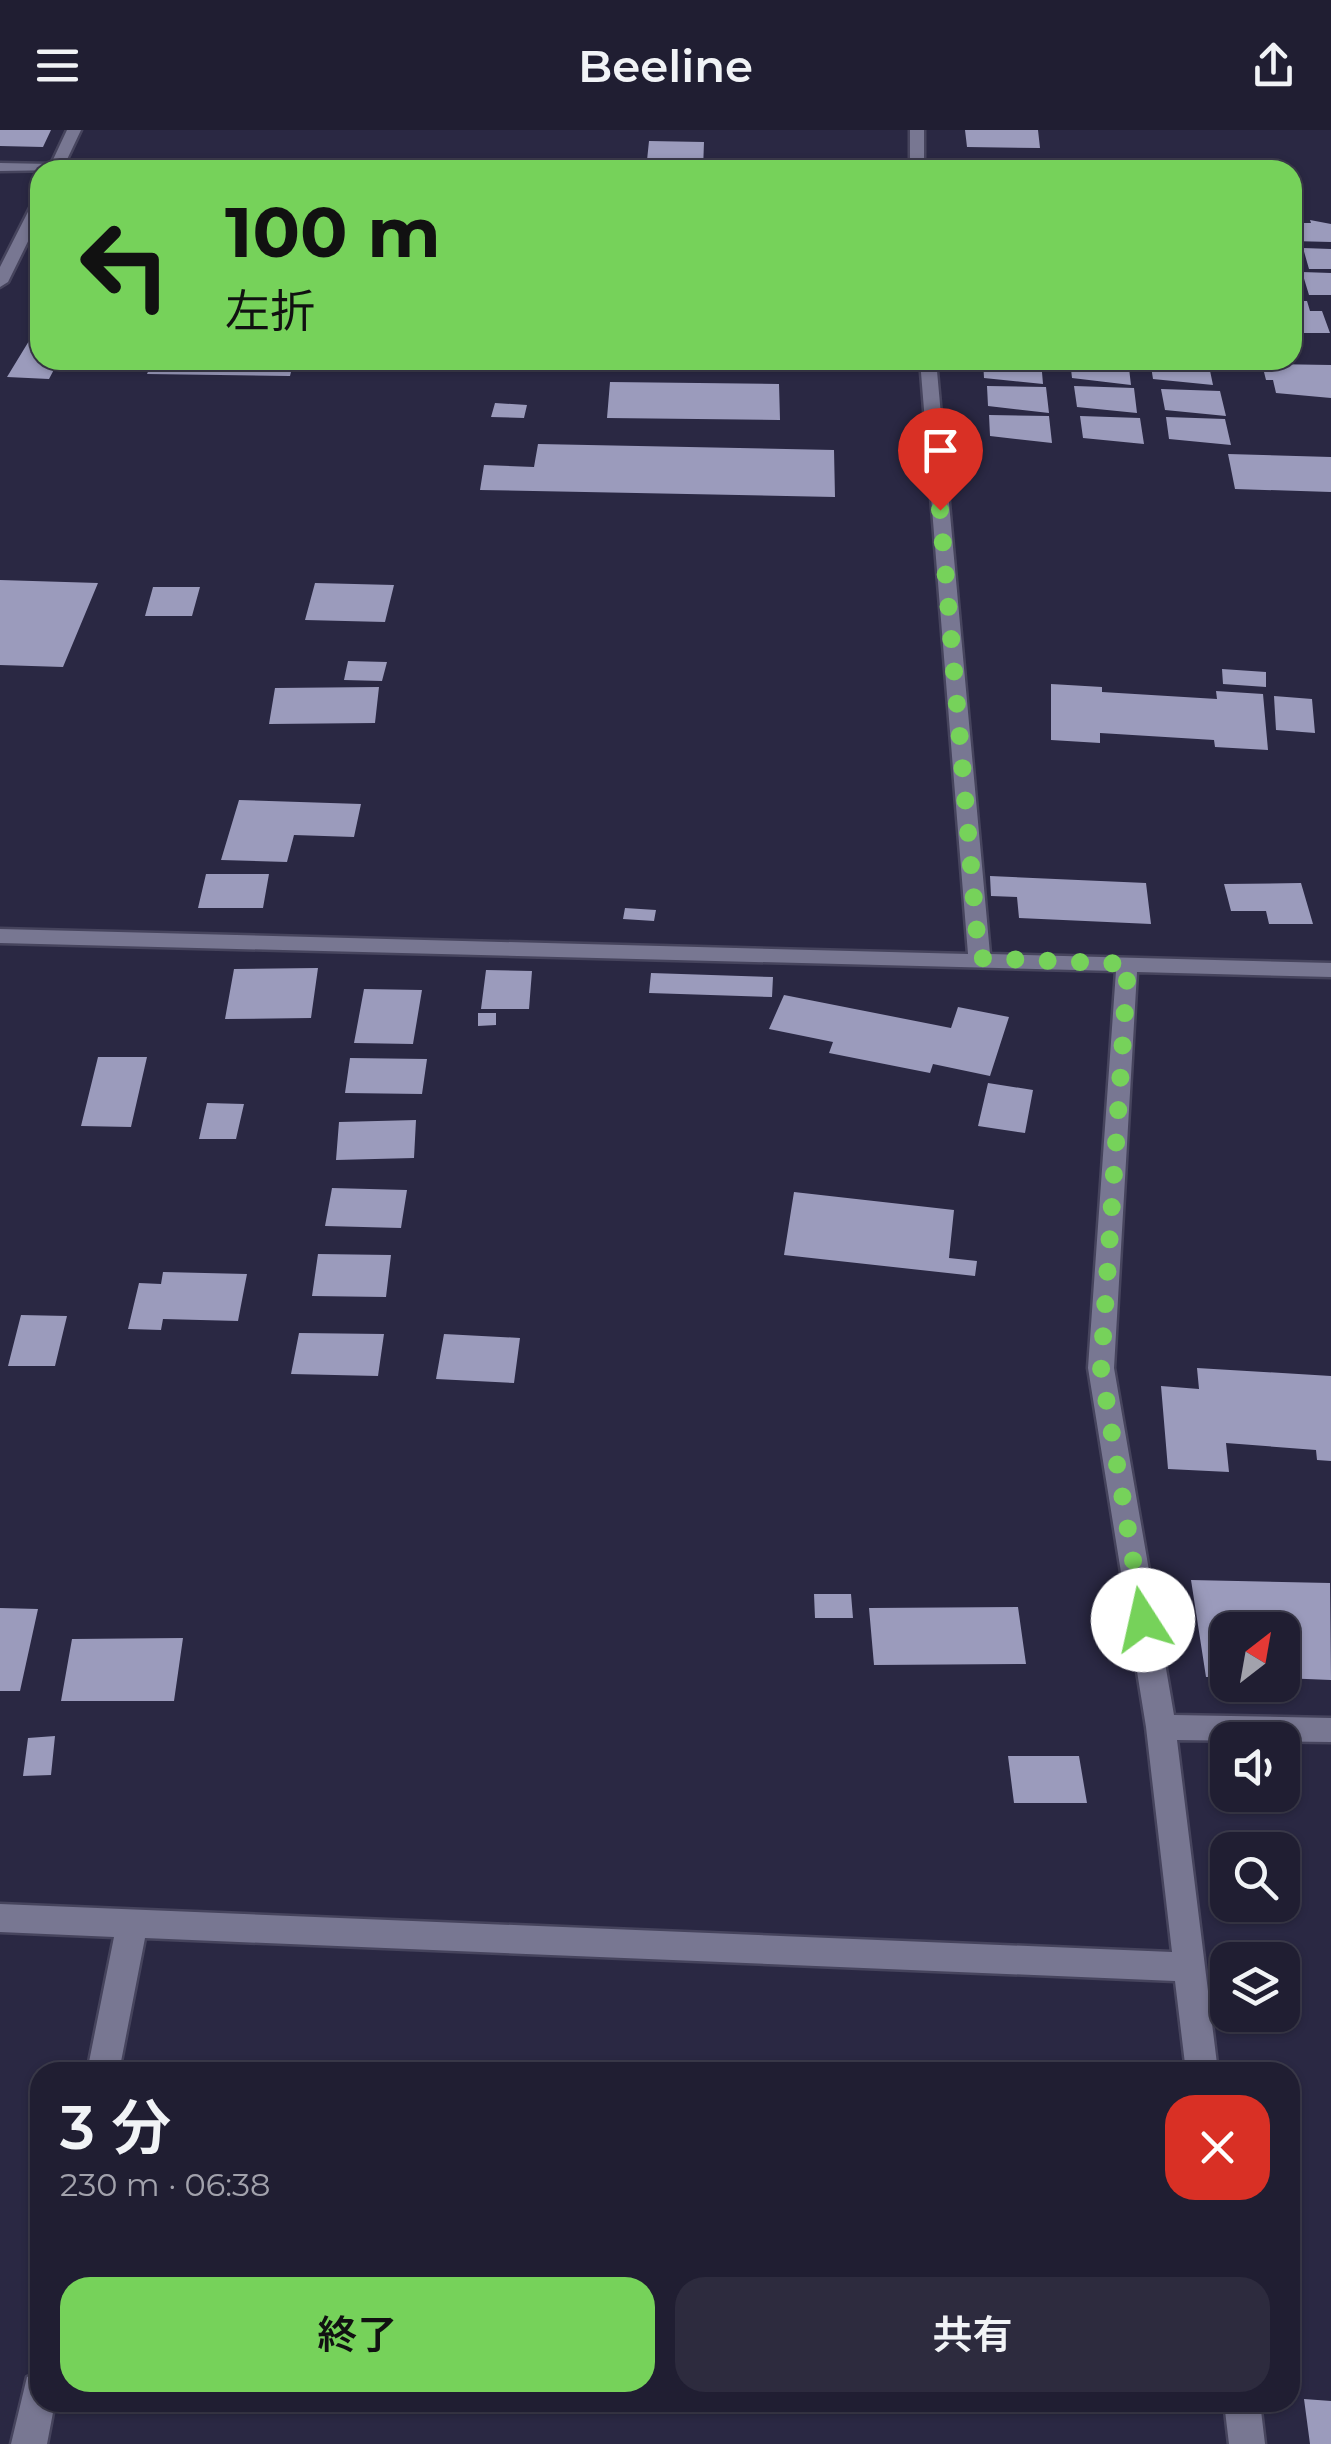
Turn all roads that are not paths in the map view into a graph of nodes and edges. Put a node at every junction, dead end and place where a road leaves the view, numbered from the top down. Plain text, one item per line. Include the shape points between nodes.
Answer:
1 (74, 130) edge
2 (917, 130) edge
3 (60, 160) edge
4 (918, 160) edge
5 (0, 167) edge
6 (30, 168) edge
7 (30, 218) edge
8 (7, 256) edge
9 (0, 282) edge
10 (929, 370) edge
11 (0, 936) edge
12 (979, 958) junction
13 (1128, 964) junction
14 (1331, 970) edge
15 (1162, 1728) junction
16 (1331, 1730) edge
17 (0, 1918) edge
18 (133, 1922) junction
19 (1189, 1968) junction
20 (105, 2062) edge
21 (1201, 2062) edge
22 (36, 2412) edge
23 (1243, 2412) edge
24 (29, 2444) edge
25 (1247, 2444) edge

1 - 3 street
2 - 4 street
5 - 6 street
7 - 8 street
8 - 9 street
10 - 12 street
11 - 12 street
12 - 13 street
13 - 14 street
13 - 15 street via 1101,1368
15 - 16 street
15 - 19 street
17 - 18 street
18 - 19 street
18 - 20 street
19 - 21 street
22 - 24 street
23 - 25 street

